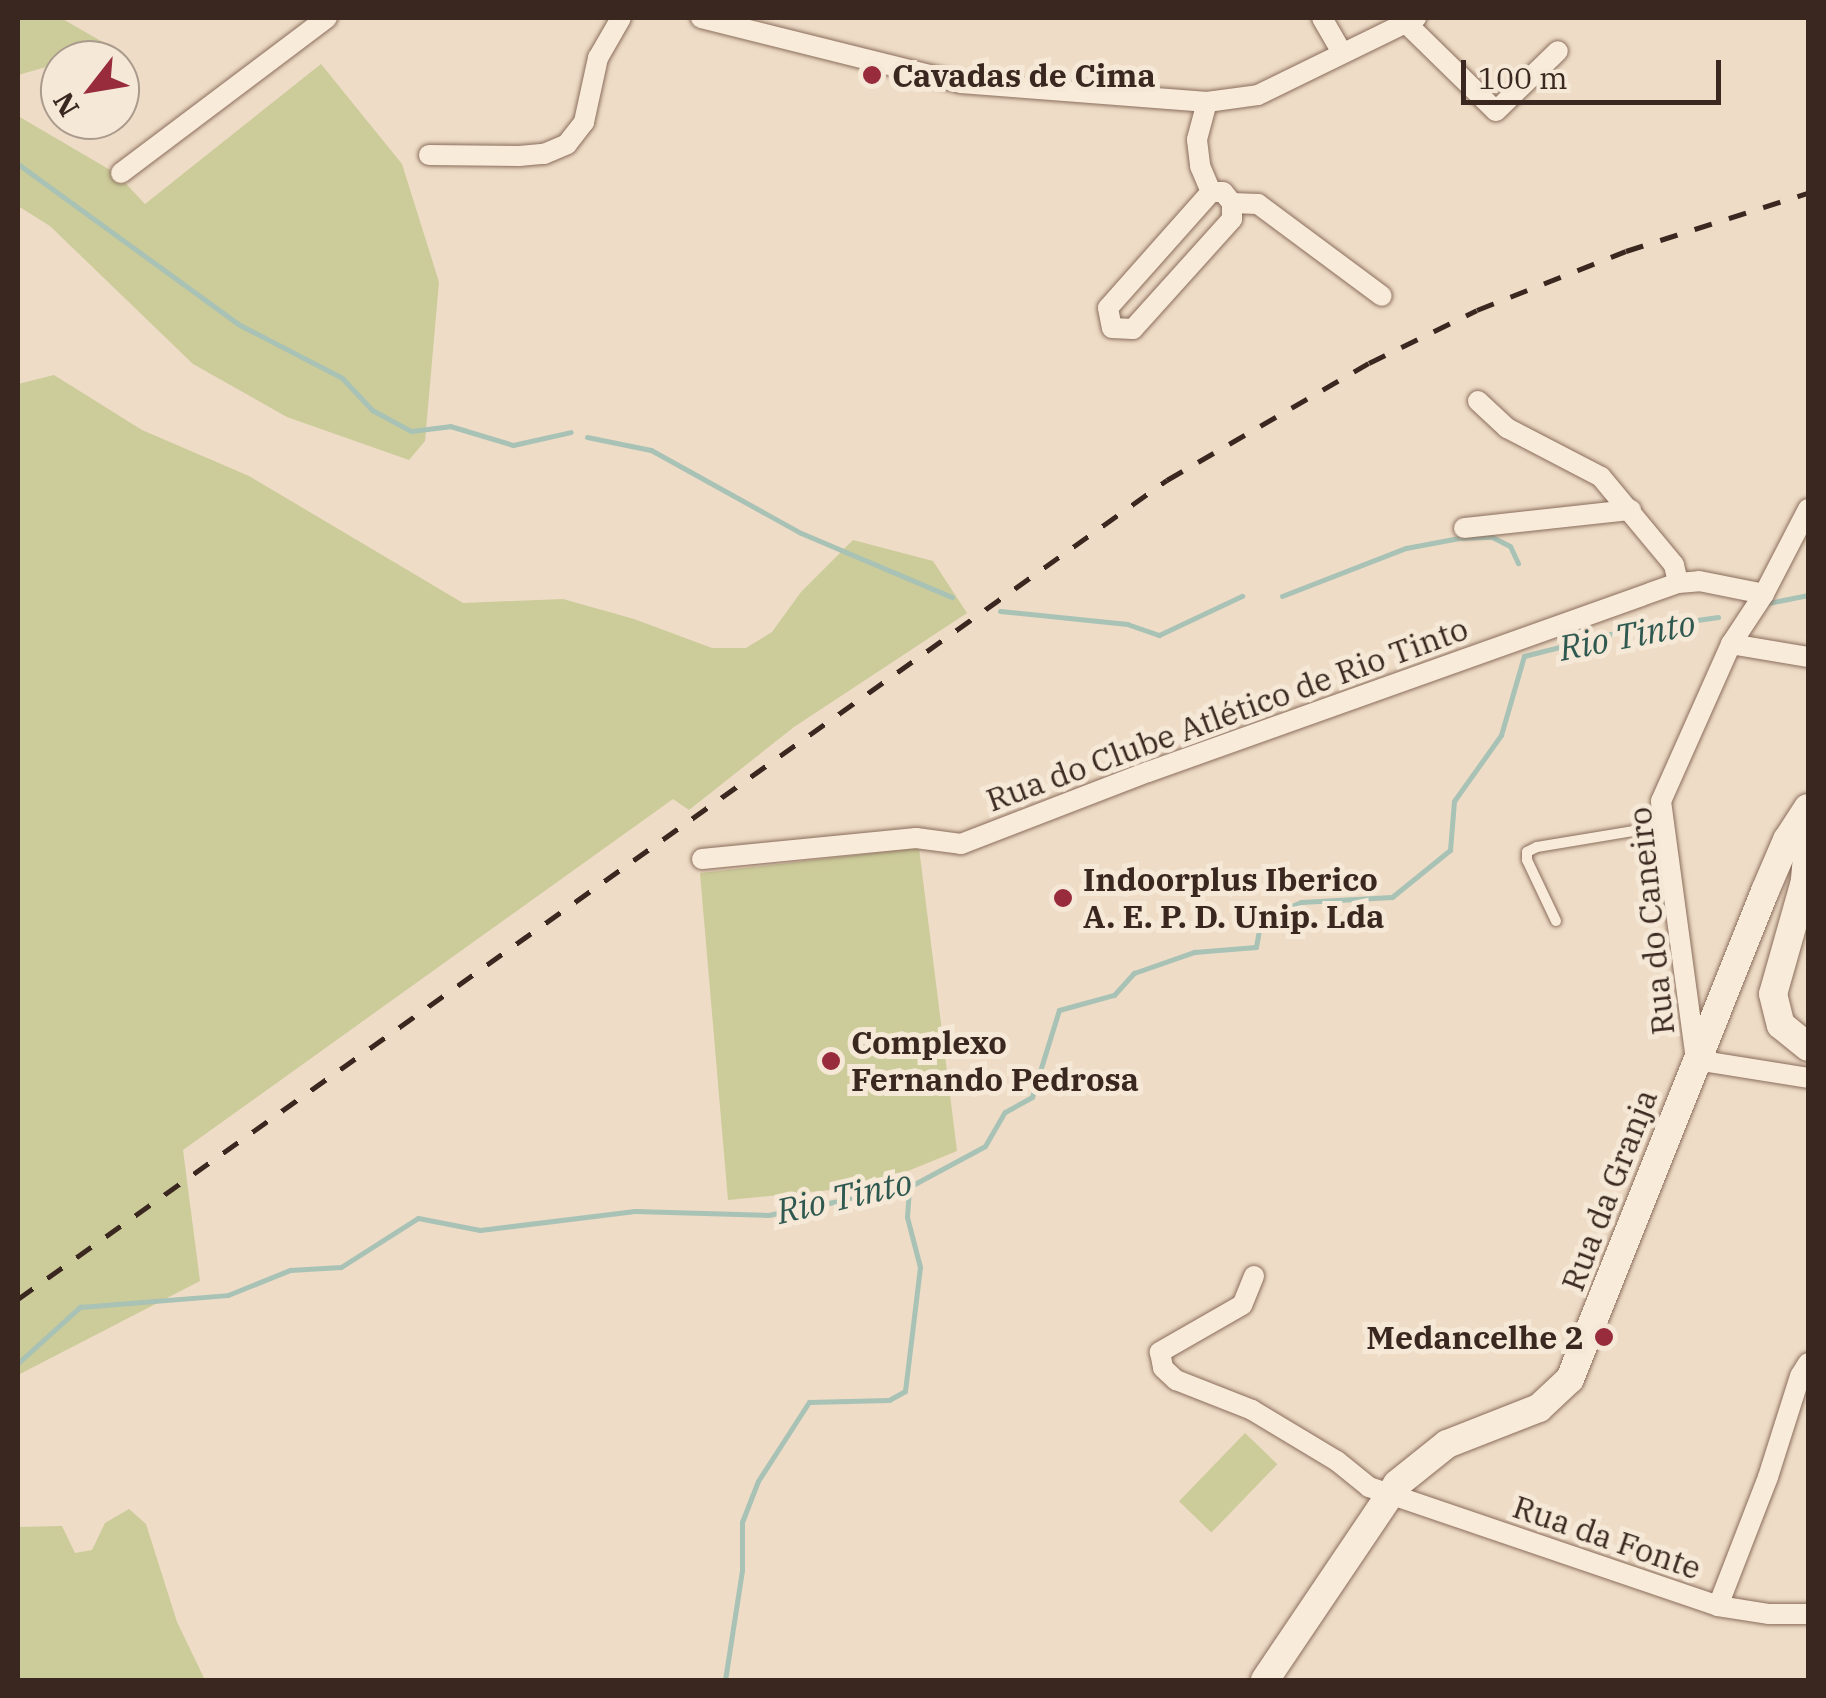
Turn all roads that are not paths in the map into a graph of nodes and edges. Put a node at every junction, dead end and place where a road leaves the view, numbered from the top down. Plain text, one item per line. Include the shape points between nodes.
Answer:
1 (327, 18) edge
2 (621, 18) edge
3 (700, 18) edge
4 (1322, 18) edge
5 (1410, 20) edge
6 (1558, 51) dead end
7 (1342, 52) junction
8 (1207, 102) junction
9 (429, 155) dead end
10 (121, 173) dead end
11 (1211, 192) junction
12 (1232, 203) junction
13 (1382, 296) dead end
14 (1478, 401) dead end
15 (1631, 510) junction
16 (1808, 510) edge
17 (1464, 528) dead end
18 (1678, 583) junction
19 (1764, 594) junction
20 (1731, 644) junction
21 (1808, 657) edge
22 (1808, 808) edge
23 (1664, 826) junction
24 (1808, 845) edge
25 (702, 859) dead end
26 (1807, 879) edge
27 (1556, 921) dead end
28 (1808, 1047) edge
29 (1696, 1060) junction
30 (1808, 1078) edge
31 (1254, 1276) dead end
32 (1808, 1363) edge
33 (1390, 1495) junction
34 (1718, 1606) junction
35 (1808, 1614) edge
36 (1265, 1680) edge

1 - 10 street
2 - 9 street via 598,58 584,122 567,144 519,156
3 - 8 street via 962,82
4 - 7 street
5 - 6 street via 1496,111
5 - 7 street
7 - 8 street via 1258,95
8 - 11 street via 1197,140
11 - 12 street via 1223,192
11 - 12 street via 1108,308 1112,328 1134,329 1232,219
12 - 13 street via 1258,204
14 - 15 street via 1506,428 1601,477
15 - 17 street
15 - 18 street via 1674,565
16 - 19 street, Rua do Caneiro
18 - 19 street, Rua do Clube Atlético de Rio Tinto
18 - 25 street, Rua do Clube Atlético de Rio Tinto via 961,844 916,838
19 - 20 street, Rua do Caneiro
20 - 21 street
20 - 23 street, Rua do Caneiro via 1661,802
22 - 29 street, Rua da Granja via 1787,840
23 - 27 lane via 1528,852
23 - 29 street, Rua do Caneiro
24 - 26 street
26 - 28 street via 1773,994 1782,1026
29 - 30 street
29 - 33 street, Rua da Granja via 1570,1379 1540,1408 1447,1444
31 - 33 street, Rua da Fonte via 1242,1304 1160,1352 1162,1368 1200,1392 1252,1410
32 - 34 street
33 - 34 street, Rua da Fonte
33 - 36 street, Rua da Granja
34 - 35 street, Rua da Fonte

